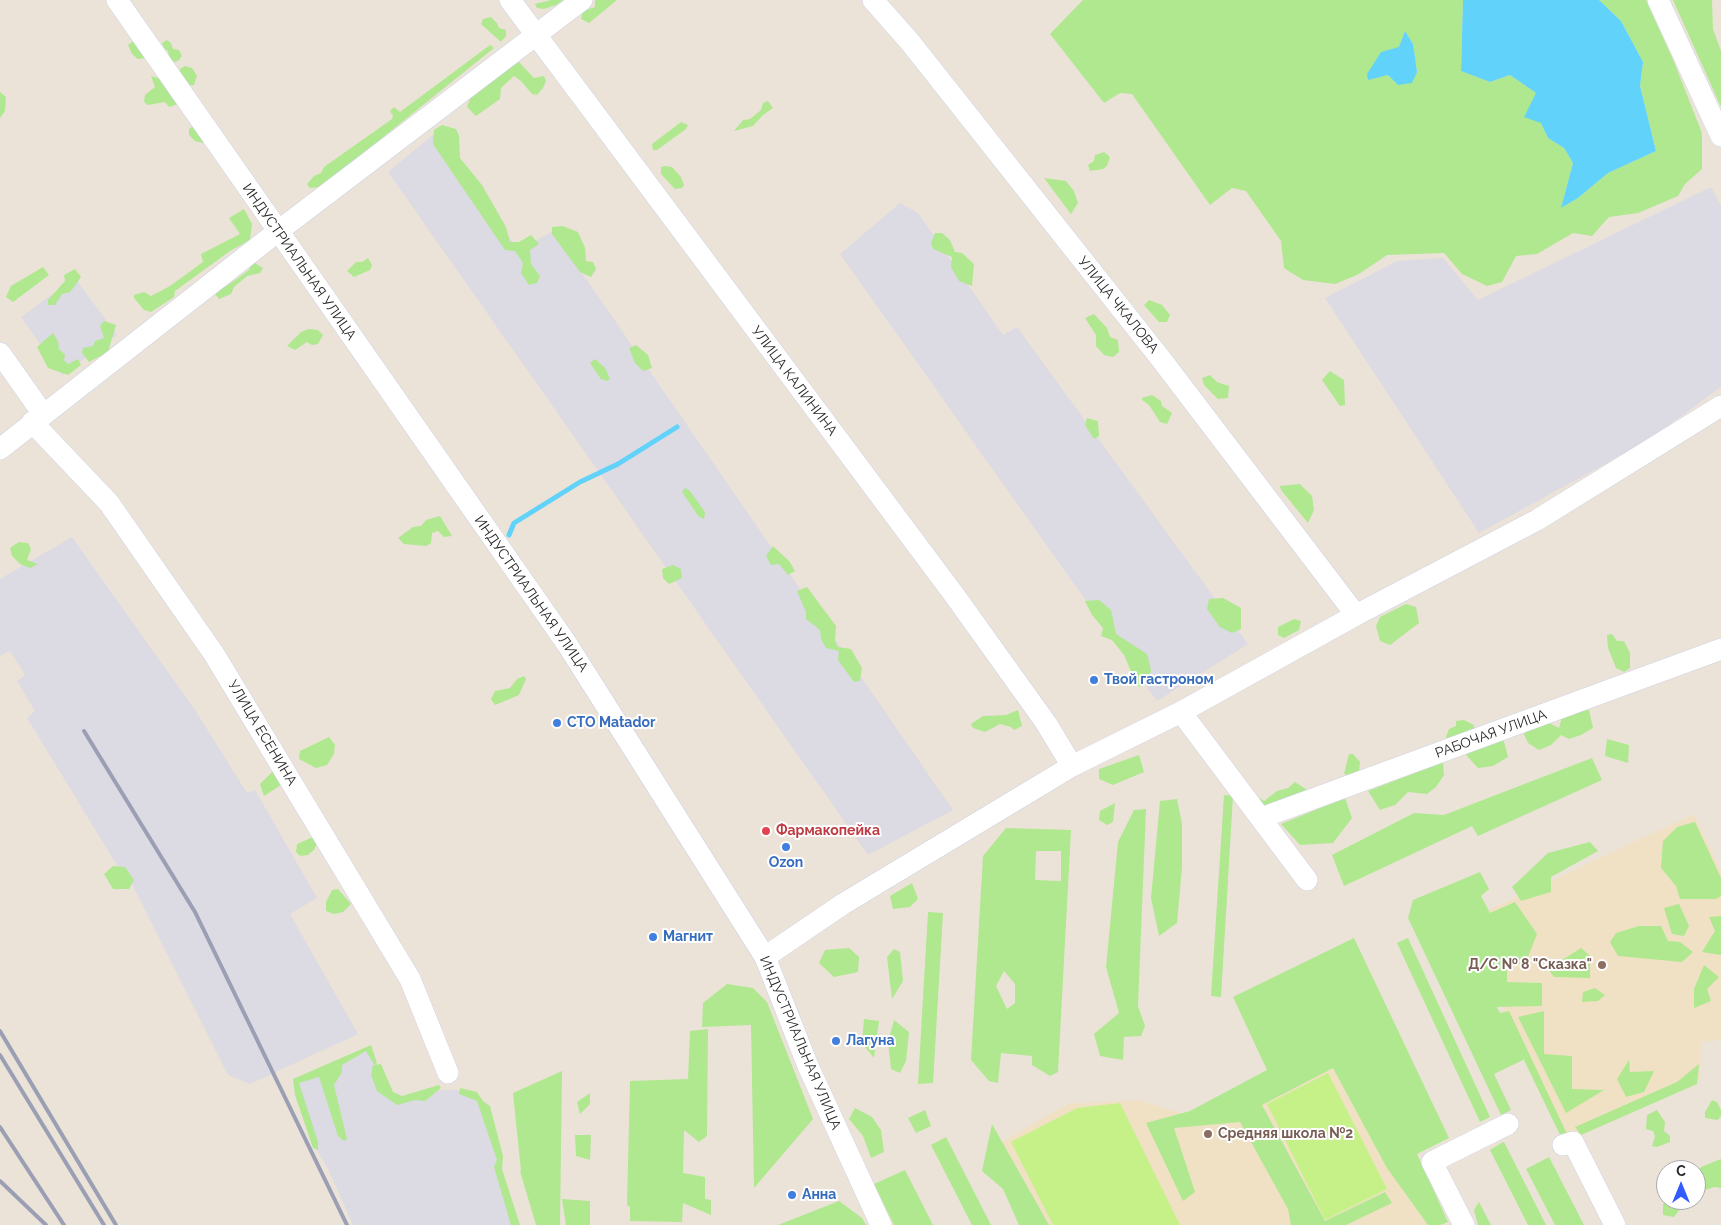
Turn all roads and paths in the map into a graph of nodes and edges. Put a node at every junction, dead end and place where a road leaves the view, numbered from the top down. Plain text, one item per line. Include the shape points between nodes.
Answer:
1 (117, 0) edge
2 (510, 0) edge
3 (582, 0) edge
4 (873, 0) edge
5 (1658, 0) edge
6 (536, 34) junction
7 (1721, 136) edge
8 (277, 232) junction
9 (0, 353) edge
10 (1721, 406) edge
11 (38, 418) junction
12 (0, 449) edge
13 (1356, 615) junction
14 (1721, 649) edge
15 (1181, 712) junction
16 (1072, 766) junction
17 (1261, 818) junction
18 (1307, 880) dead end
19 (765, 957) junction
20 (448, 1073) dead end
21 (1508, 1124) dead end
22 (1563, 1145) dead end
23 (881, 1225) edge
24 (1464, 1225) edge
25 (1615, 1225) edge

1 - 8 street, ИНДУСТРИАЛЬНАЯ УЛИЦА
2 - 6 street, УЛИЦА КАЛИНИНА
3 - 6 street
4 - 13 street, УЛИЦА ЧКАЛОВА via 910,42 1161,359
5 - 7 street
6 - 8 street
6 - 16 street, УЛИЦА КАЛИНИНА via 955,596 1046,723
8 - 11 street
8 - 19 street, ИНДУСТРИАЛЬНАЯ УЛИЦА via 567,644
9 - 11 street, УЛИЦА ЕСЕНИНА
10 - 13 street via 1538,520
11 - 12 street
11 - 20 street, УЛИЦА ЕСЕНИНА via 109,503 214,654 410,979
13 - 15 street
14 - 17 street, РАБОЧАЯ УЛИЦА
15 - 16 street
15 - 17 street
16 - 19 street via 843,904
17 - 18 street
19 - 23 street, ИНДУСТРИАЛЬНАЯ УЛИЦА via 808,1066
21 - 24 street via 1432,1162
22 - 25 street via 1572,1142

